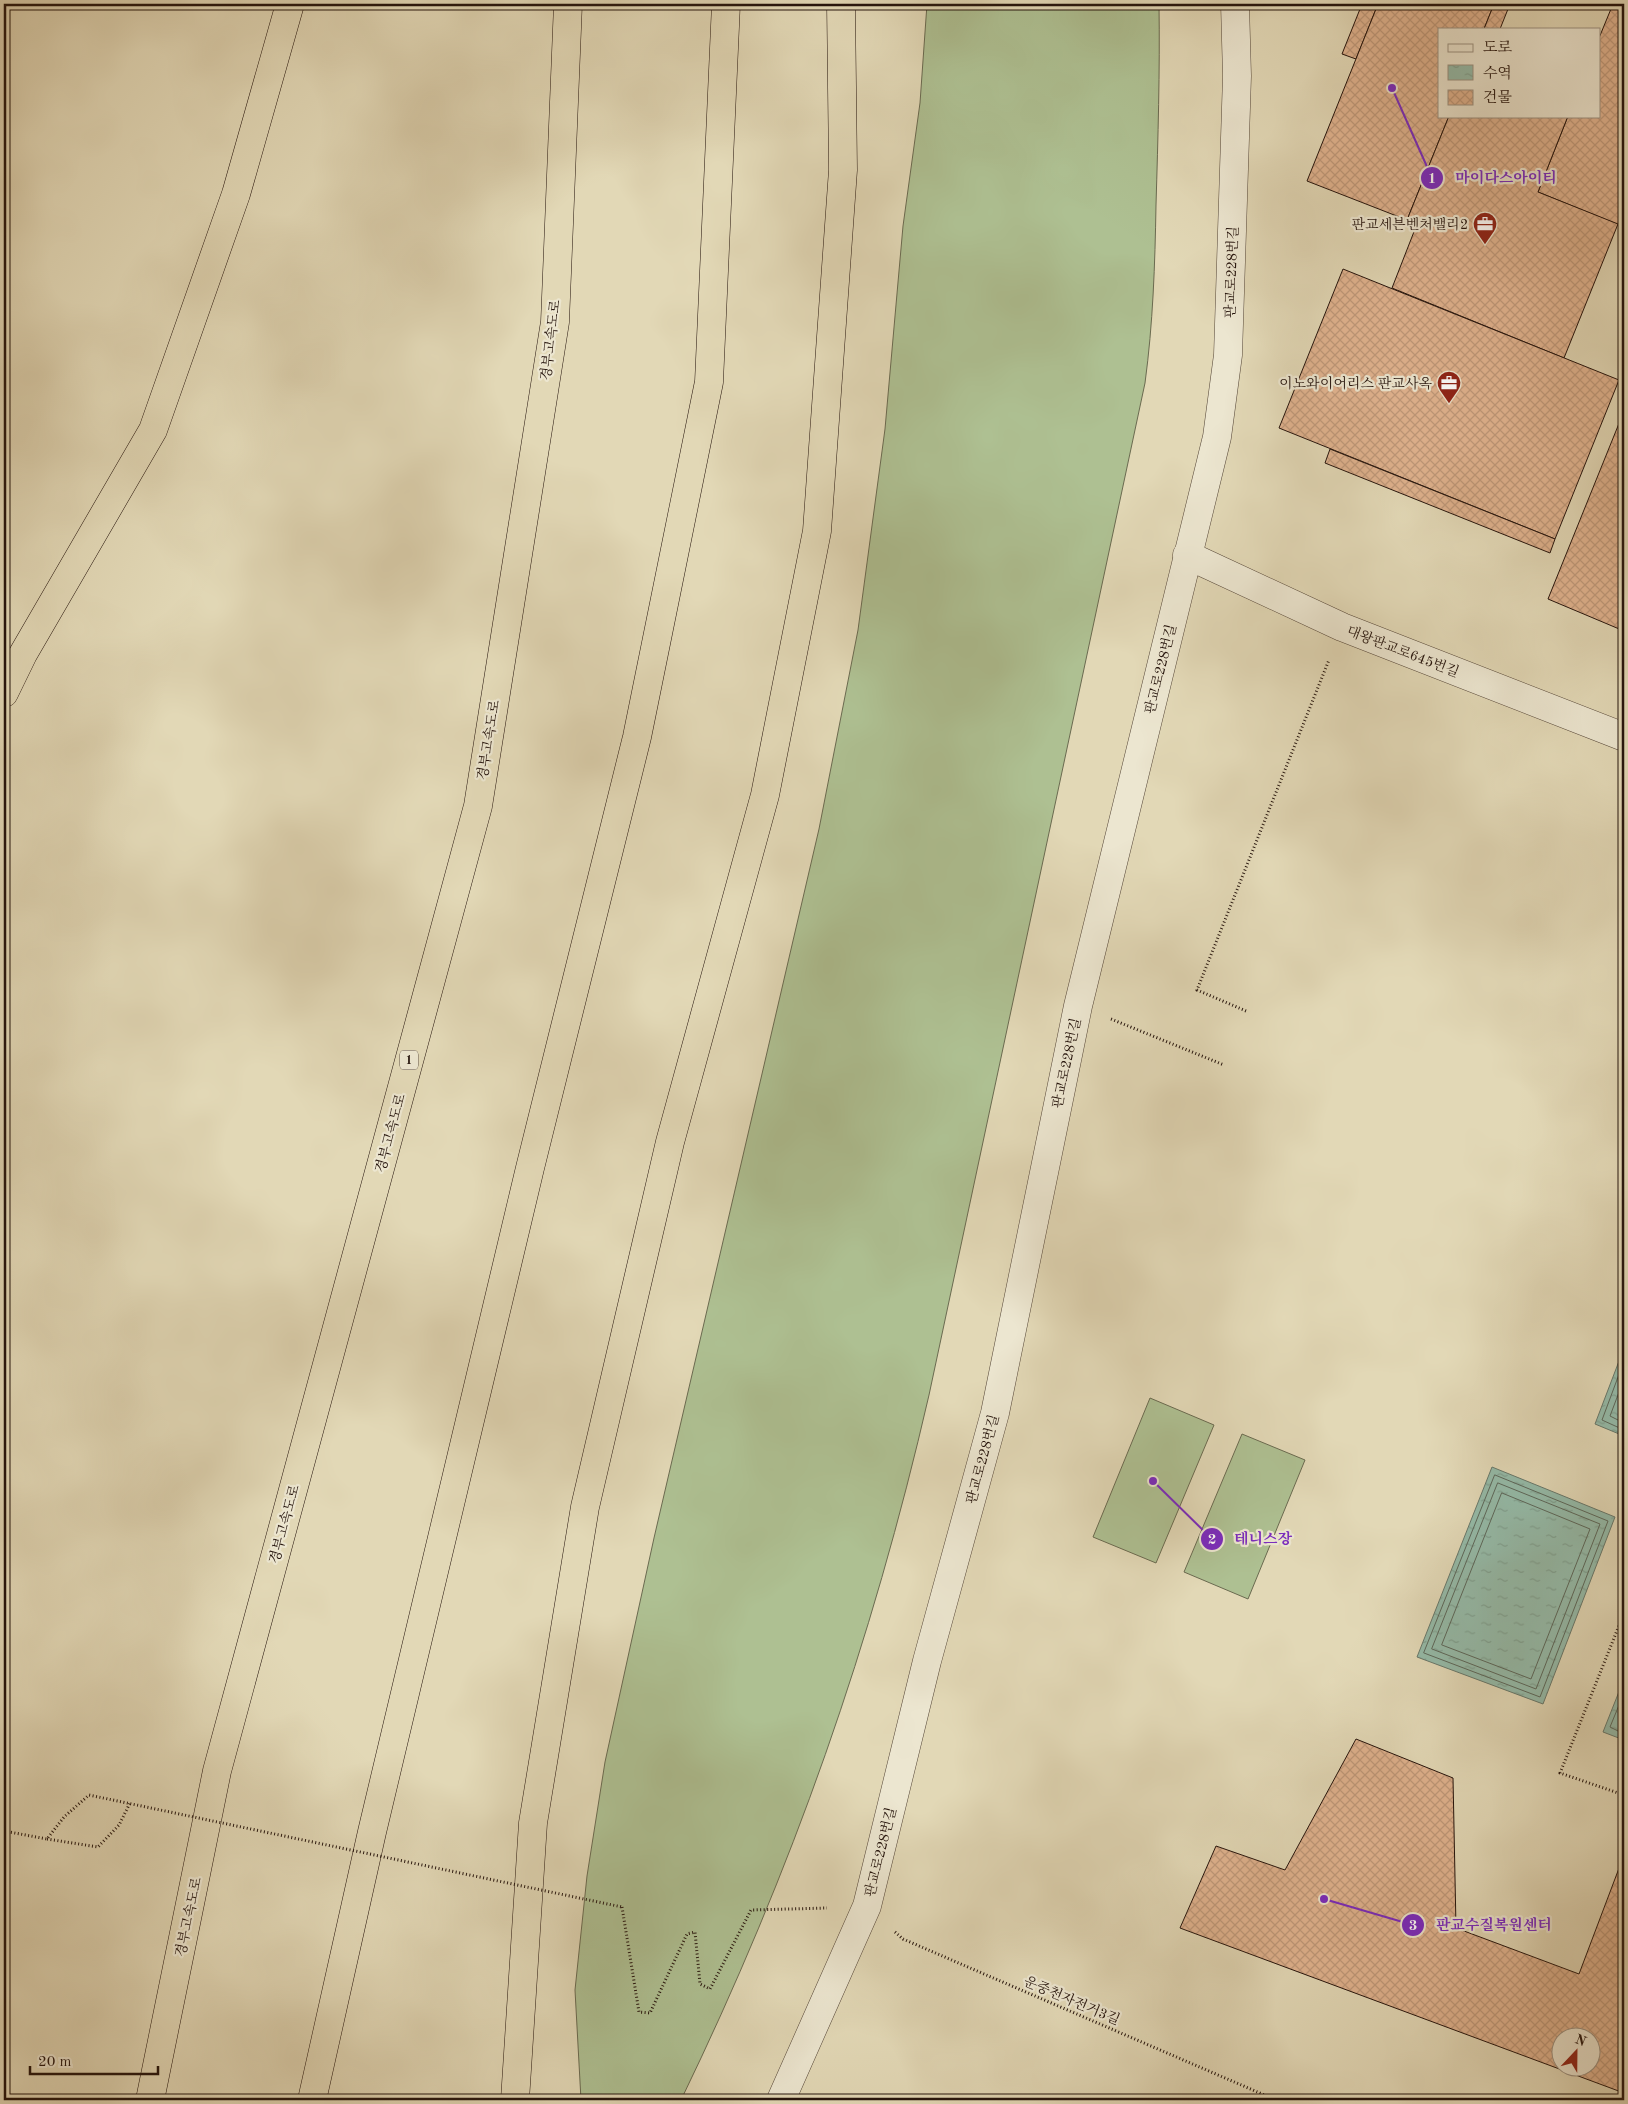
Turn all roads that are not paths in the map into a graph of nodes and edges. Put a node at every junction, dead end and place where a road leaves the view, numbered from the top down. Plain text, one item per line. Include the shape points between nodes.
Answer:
1 (290, 4) edge
2 (568, 4) edge
3 (726, 4) edge
4 (841, 4) edge
5 (1235, 4) edge
6 (1187, 555) junction
7 (4, 693) edge
8 (1624, 738) edge
9 (150, 2100) edge
10 (312, 2100) edge
11 (515, 2100) edge
12 (781, 2100) edge

1 - 7 highway via 236,194 153,430 23,654
2 - 9 highway, 경부고속도로 / 1 via 555,322 478,806 217,1771
3 - 10 highway via 707,392 637,738 530,1168
4 - 11 highway via 843,170 817,531 765,795 670,1142 585,1507 533,1823
5 - 6 street, 판교로228번길 via 1237,76 1228,355 1217,437
6 - 8 street, 대왕판교로645번길 via 1342,627
6 - 12 street, 판교로228번길 via 1078,1006 995,1413 927,1661 867,1906

